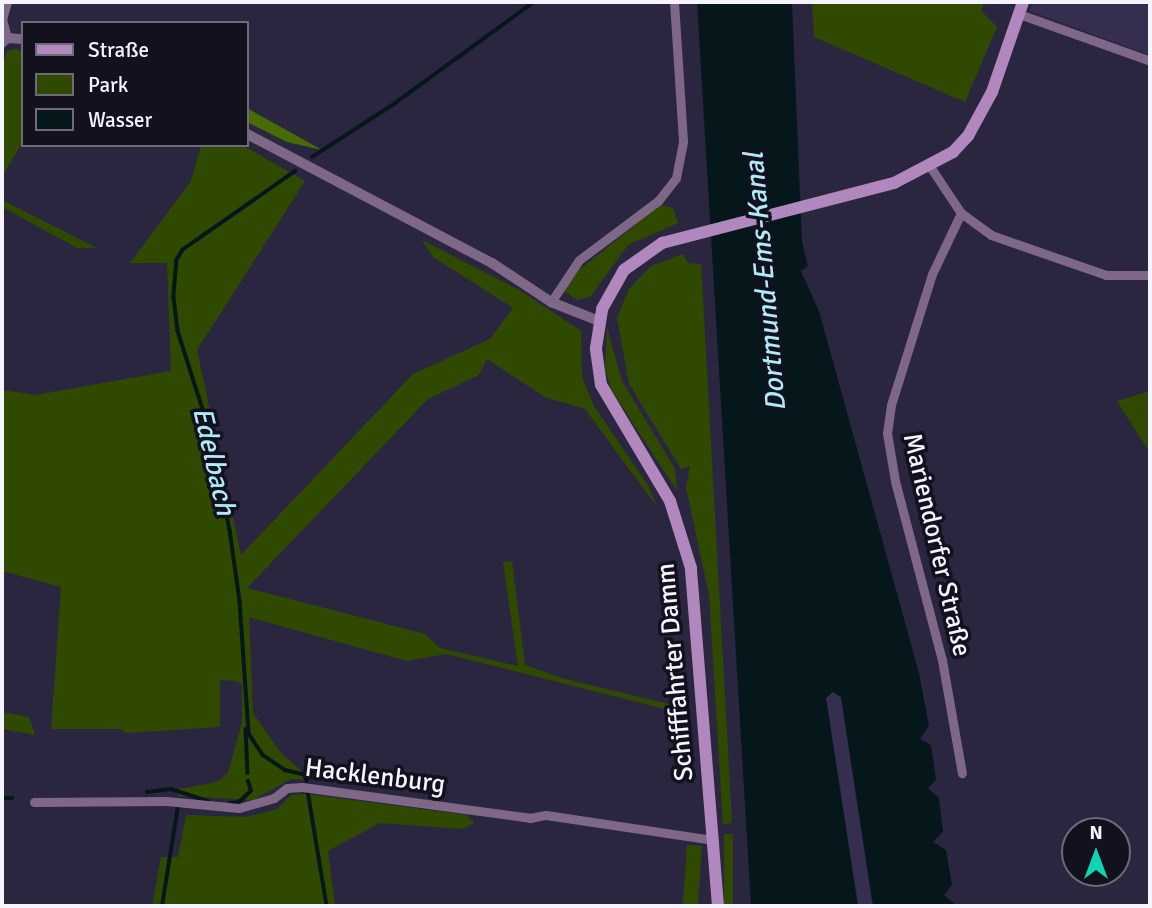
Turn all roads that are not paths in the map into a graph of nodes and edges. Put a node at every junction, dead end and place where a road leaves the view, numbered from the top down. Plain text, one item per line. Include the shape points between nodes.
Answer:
1 (7, 2) edge
2 (674, 2) edge
3 (1021, 8) edge
4 (4, 41) edge
5 (1150, 61) edge
6 (248, 135) edge
7 (931, 168) junction
8 (961, 213) junction
9 (1150, 275) edge
10 (551, 302) junction
11 (598, 321) junction
12 (962, 773) dead end
13 (34, 802) dead end
14 (714, 840) junction
15 (718, 906) edge

1 - 4 street via 2,19
2 - 10 street via 683,141 676,178 657,201 579,260
3 - 5 street
3 - 7 main road, Schifffahrter Damm via 982,113 953,152
6 - 10 street via 492,262
7 - 8 street
7 - 11 main road, Schifffahrter Damm via 894,183 662,243 632,262 612,287
8 - 9 street via 991,234 1091,270 1126,278
8 - 12 street, Mariendorfer Straße via 932,274 891,405 887,433 895,481 942,660
10 - 11 street
11 - 14 main road, Schifffahrter Damm via 596,361 601,385 670,501 691,568
13 - 14 street, Hacklenburg via 166,801 239,808 274,798 287,788 302,787
14 - 15 main road, Schifffahrter Damm

